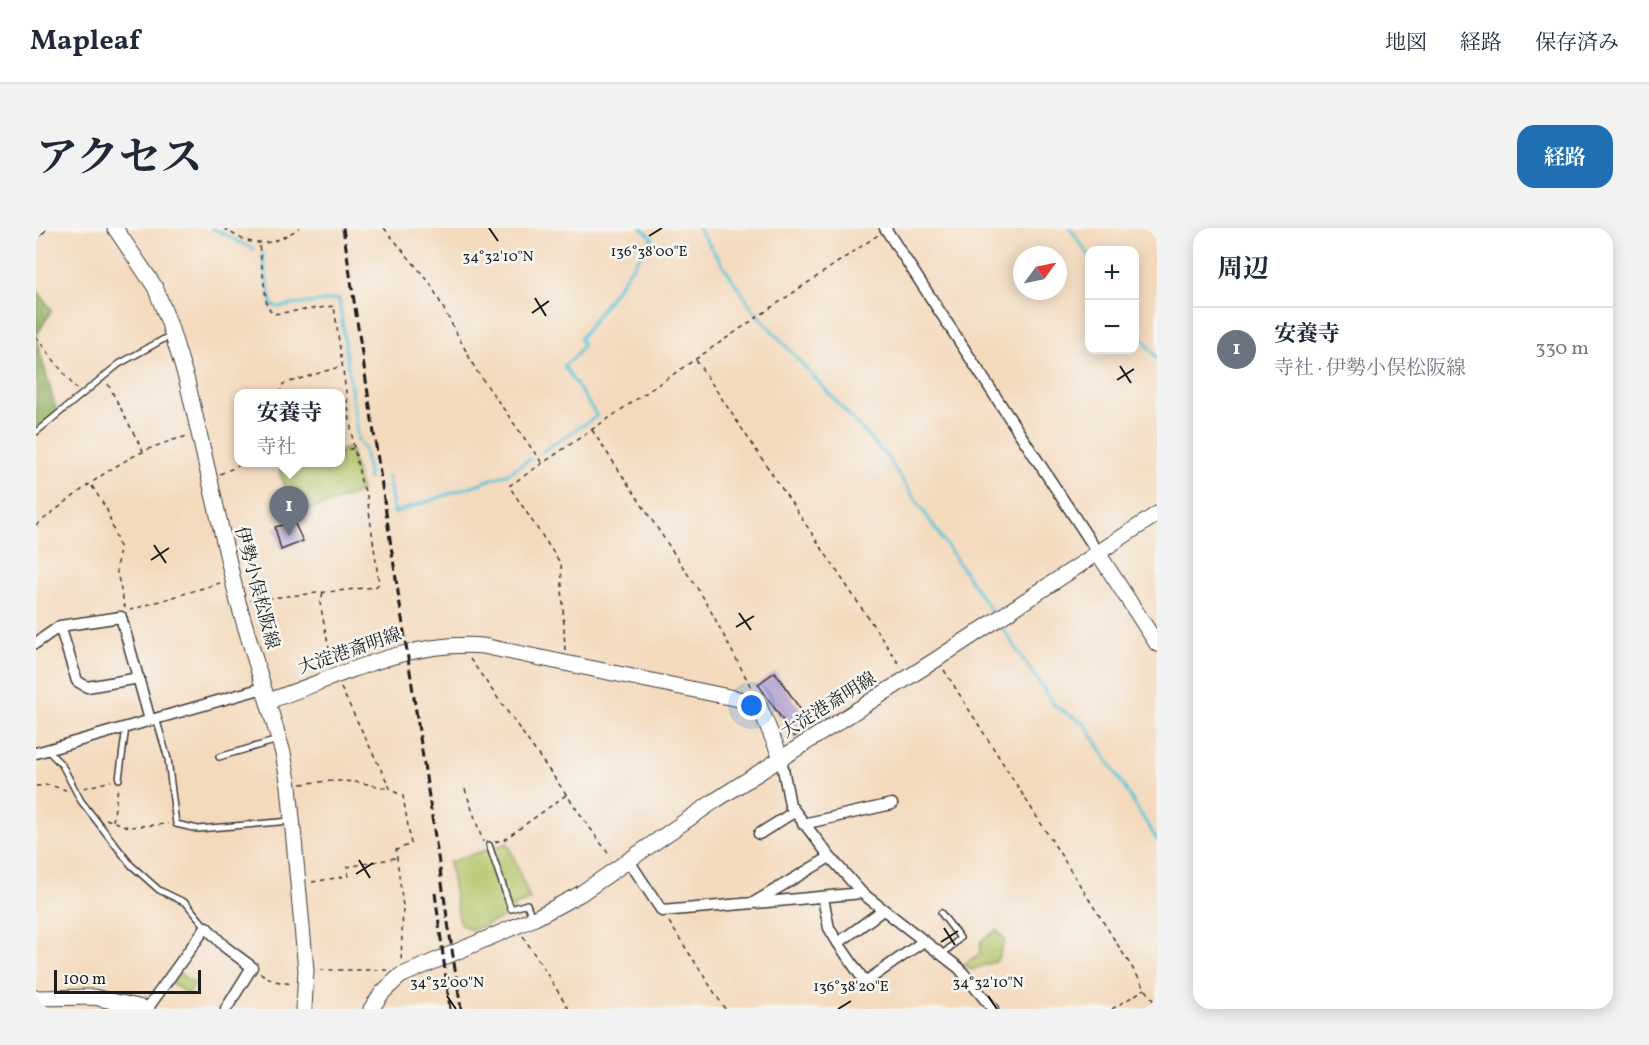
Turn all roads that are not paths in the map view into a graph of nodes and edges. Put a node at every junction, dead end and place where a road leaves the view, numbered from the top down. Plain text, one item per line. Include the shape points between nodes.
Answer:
1 (40, 228) edge
2 (115, 228) edge
3 (886, 229) edge
4 (36, 231) edge
5 (173, 334) junction
6 (36, 432) edge
7 (1157, 514) edge
8 (1098, 553) junction
9 (60, 626) junction
10 (36, 643) edge
11 (1157, 644) edge
12 (139, 678) junction
13 (265, 694) junction
14 (153, 719) junction
15 (126, 727) junction
16 (280, 740) junction
17 (41, 751) edge
18 (219, 757) dead end
19 (781, 758) junction
20 (119, 779) road end
21 (891, 804) dead end
22 (794, 812) junction
23 (292, 821) junction
24 (803, 824) junction
25 (759, 834) dead end
26 (489, 845) road end
27 (830, 857) junction
28 (624, 864) junction
29 (862, 893) junction
30 (823, 898) junction
31 (753, 903) junction
32 (883, 910) junction
33 (941, 913) dead end
34 (532, 920) junction
35 (206, 927) junction
36 (924, 941) junction
37 (838, 943) junction
38 (943, 954) junction
39 (36, 998) edge
40 (147, 1009) edge
41 (226, 1009) edge
42 (304, 1009) edge
43 (371, 1009) edge
44 (993, 1009) edge

1 - 4 street
2 - 5 main road, 伊勢小俣松阪線 via 155,287
3 - 8 street
5 - 6 lane via 103,376
5 - 13 main road, 伊勢小俣松阪線 via 238,602
7 - 8 main road, 大淀港斎明線
8 - 11 main road
8 - 19 main road, 大淀港斎明線
9 - 10 street
9 - 12 street via 77,681 87,687
9 - 12 street via 121,617
12 - 14 street
13 - 14 street
13 - 16 main road, 伊勢小俣松阪線
13 - 19 main road, 大淀港斎明線 via 336,677 398,654 459,644 496,648 758,703
14 - 15 street
14 - 23 lane via 168,759 176,824 198,829
15 - 17 street
15 - 20 lane
16 - 18 lane
16 - 23 main road, 伊勢小俣松阪線
17 - 35 lane via 62,765 75,791 130,865 159,890 186,903
19 - 22 street
19 - 28 main road
21 - 24 street
22 - 24 street
22 - 25 street
23 - 42 main road, 伊勢小俣松阪線 via 306,977
24 - 27 street
26 - 34 lane via 511,909 527,904
27 - 29 street
27 - 31 street
28 - 31 street via 662,911
28 - 34 main road
29 - 30 street
29 - 32 street
30 - 31 street
30 - 37 street via 829,928
32 - 36 street
32 - 37 street
33 - 38 lane via 960,938
34 - 43 main road via 400,976
35 - 40 street
35 - 41 street via 252,967
36 - 37 street via 865,982
36 - 38 street
38 - 44 street
39 - 40 main road via 94,997

